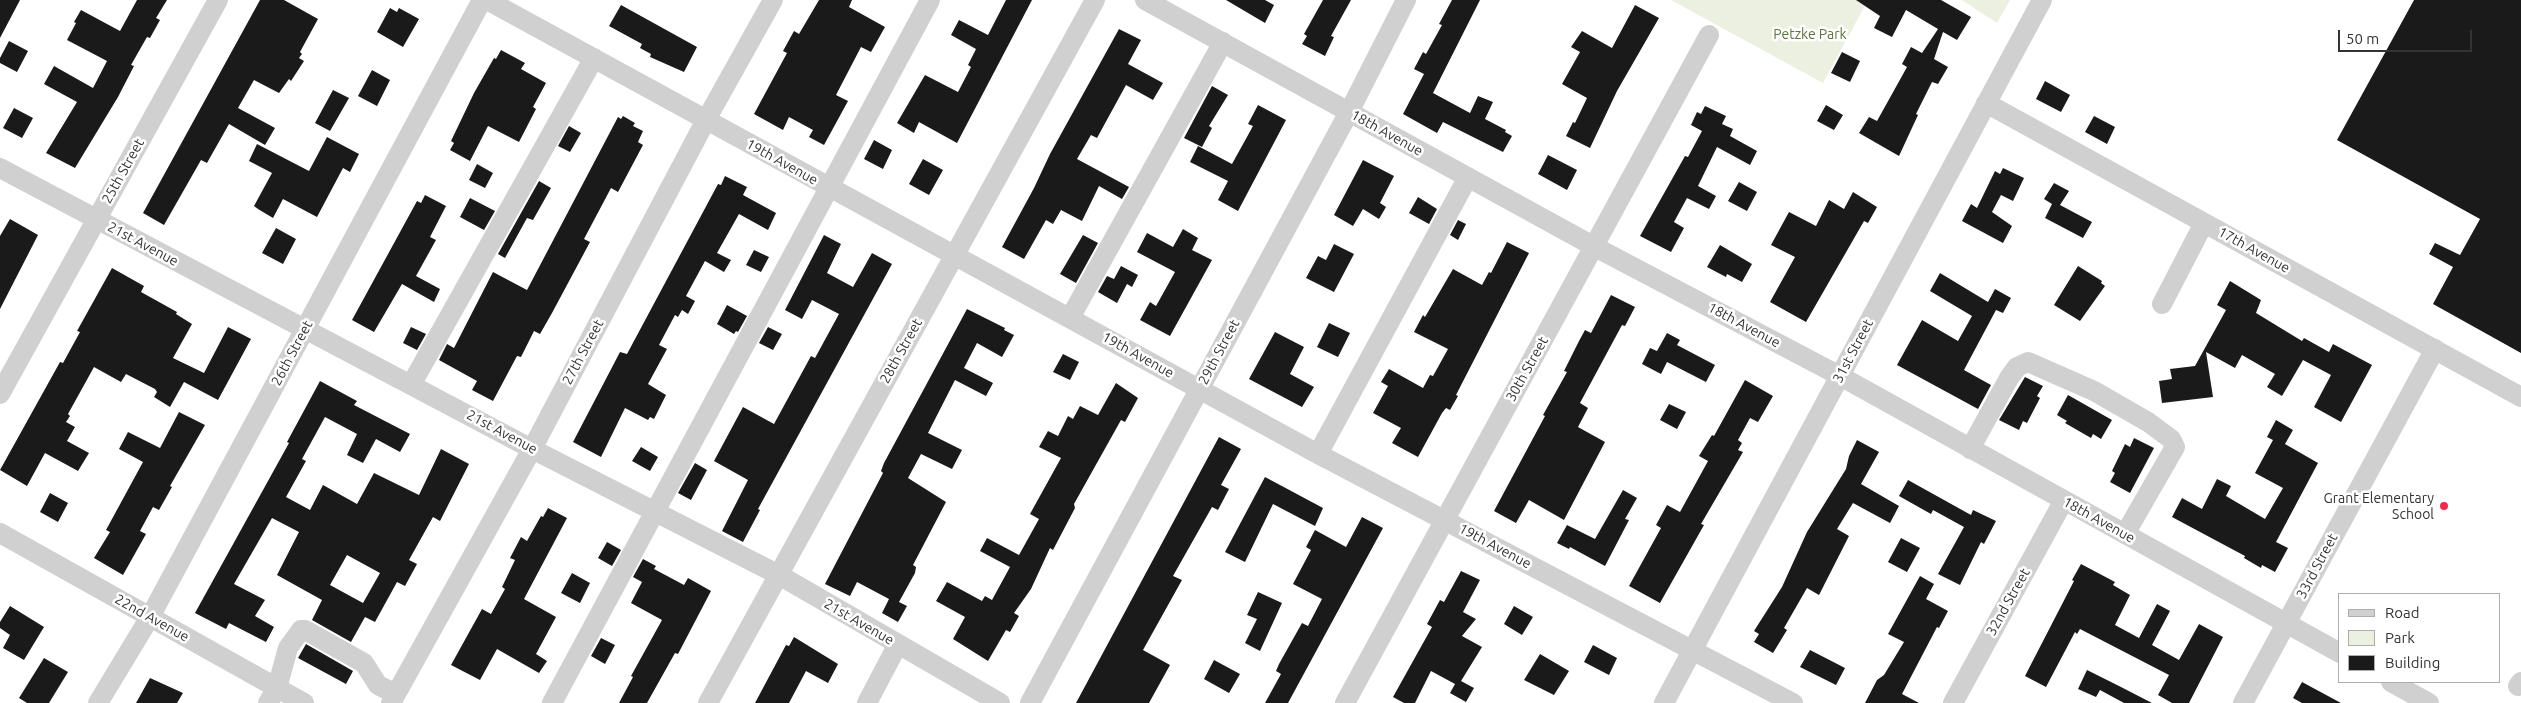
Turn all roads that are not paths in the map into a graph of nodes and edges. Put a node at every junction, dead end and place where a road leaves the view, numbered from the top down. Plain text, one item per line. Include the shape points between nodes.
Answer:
1 (218, 0) edge
2 (482, 0) edge
3 (487, 0) edge
4 (773, 0) edge
5 (930, 0) edge
6 (1095, 0) edge
7 (1146, 0) edge
8 (1406, 0) edge
9 (2042, 0) edge
10 (1709, 35) dead end
11 (1223, 42) junction
12 (594, 58) junction
13 (1986, 103) junction
14 (1349, 112) junction
15 (706, 120) junction
16 (0, 168) edge
17 (1468, 177) junction
18 (830, 188) junction
19 (96, 220) junction
20 (2204, 223) junction
21 (1595, 246) junction
22 (954, 255) junction
23 (2162, 304) dead end
24 (1070, 318) junction
25 (305, 328) junction
26 (2434, 349) junction
27 (1840, 376) junction
28 (411, 385) junction
29 (1199, 388) junction
30 (0, 394) edge
31 (2521, 397) edge
32 (532, 449) junction
33 (1970, 449) junction
34 (1318, 454) junction
35 (2064, 500) junction
36 (655, 512) junction
37 (1445, 519) junction
38 (0, 534) edge
39 (2125, 534) junction
40 (779, 576) junction
41 (150, 616) junction
42 (2286, 624) junction
43 (898, 644) junction
44 (1693, 650) junction
45 (2338, 652) edge
46 (2393, 683) edge
47 (272, 695) edge
48 (394, 698) edge
49 (98, 703) edge
50 (304, 703) edge
51 (552, 703) edge
52 (708, 703) edge
53 (867, 703) edge
54 (1000, 703) edge
55 (1030, 703) edge
56 (1345, 703) edge
57 (1664, 703) edge
58 (1793, 703) edge
59 (1953, 703) edge
60 (2243, 703) edge
61 (2429, 703) edge

1 - 19 street, 25th Street
2 - 25 street, 26th Street
3 - 12 street, 19th Avenue
4 - 15 street, 27th Street
5 - 18 street
6 - 22 street, 28th Street
7 - 11 street, 18th Avenue
8 - 14 street, 29th Street
9 - 13 street, 31st Street
10 - 21 street, 30th Street
11 - 14 street, 18th Avenue
11 - 24 street
12 - 15 street, 19th Avenue
12 - 28 street
13 - 20 street, 17th Avenue
13 - 27 street, 31st Street
14 - 17 street, 18th Avenue
14 - 29 street, 29th Street
15 - 18 street, 19th Avenue
15 - 32 street, 27th Street
16 - 19 street, 21st Avenue
17 - 21 street, 18th Avenue
17 - 34 street
18 - 22 street, 19th Avenue
18 - 36 street
19 - 25 street, 21st Avenue
19 - 30 street, 25th Street
20 - 23 street
20 - 26 street, 17th Avenue
21 - 27 street, 18th Avenue
21 - 37 street, 30th Street
22 - 24 street, 19th Avenue
22 - 40 street, 28th Street
24 - 29 street, 19th Avenue
25 - 28 street, 21st Avenue
25 - 41 street, 26th Street
26 - 31 street, 17th Avenue
26 - 42 street, 33rd Street
27 - 33 street, 18th Avenue
27 - 44 street, 31st Street
28 - 32 street, 21st Avenue
29 - 34 street, 19th Avenue
29 - 55 street, 29th Street
32 - 36 street, 21st Avenue
32 - 48 street, 27th Street
33 - 35 street, 18th Avenue
33 - 39 street via 2017,367 2028,362 2094,391 2148,422 2171,439 2175,447
34 - 37 street, 19th Avenue
35 - 39 street, 18th Avenue
35 - 59 street, 32nd Street
36 - 40 street, 21st Avenue
36 - 51 street
37 - 44 street, 19th Avenue
37 - 56 street, 30th Street
38 - 41 street, 22nd Avenue
39 - 42 street, 18th Avenue
40 - 43 street, 21st Avenue
40 - 52 street, 28th Street
41 - 47 street, 22nd Avenue
41 - 49 street, 26th Street
42 - 45 street, 18th Avenue
42 - 60 street, 33rd Street
43 - 53 street
43 - 54 street, 21st Avenue
44 - 57 street, 31st Street
44 - 58 street, 19th Avenue
46 - 61 street
47 - 48 street via 288,648 297,632 305,630 364,663 378,685
47 - 50 street, 22nd Avenue

